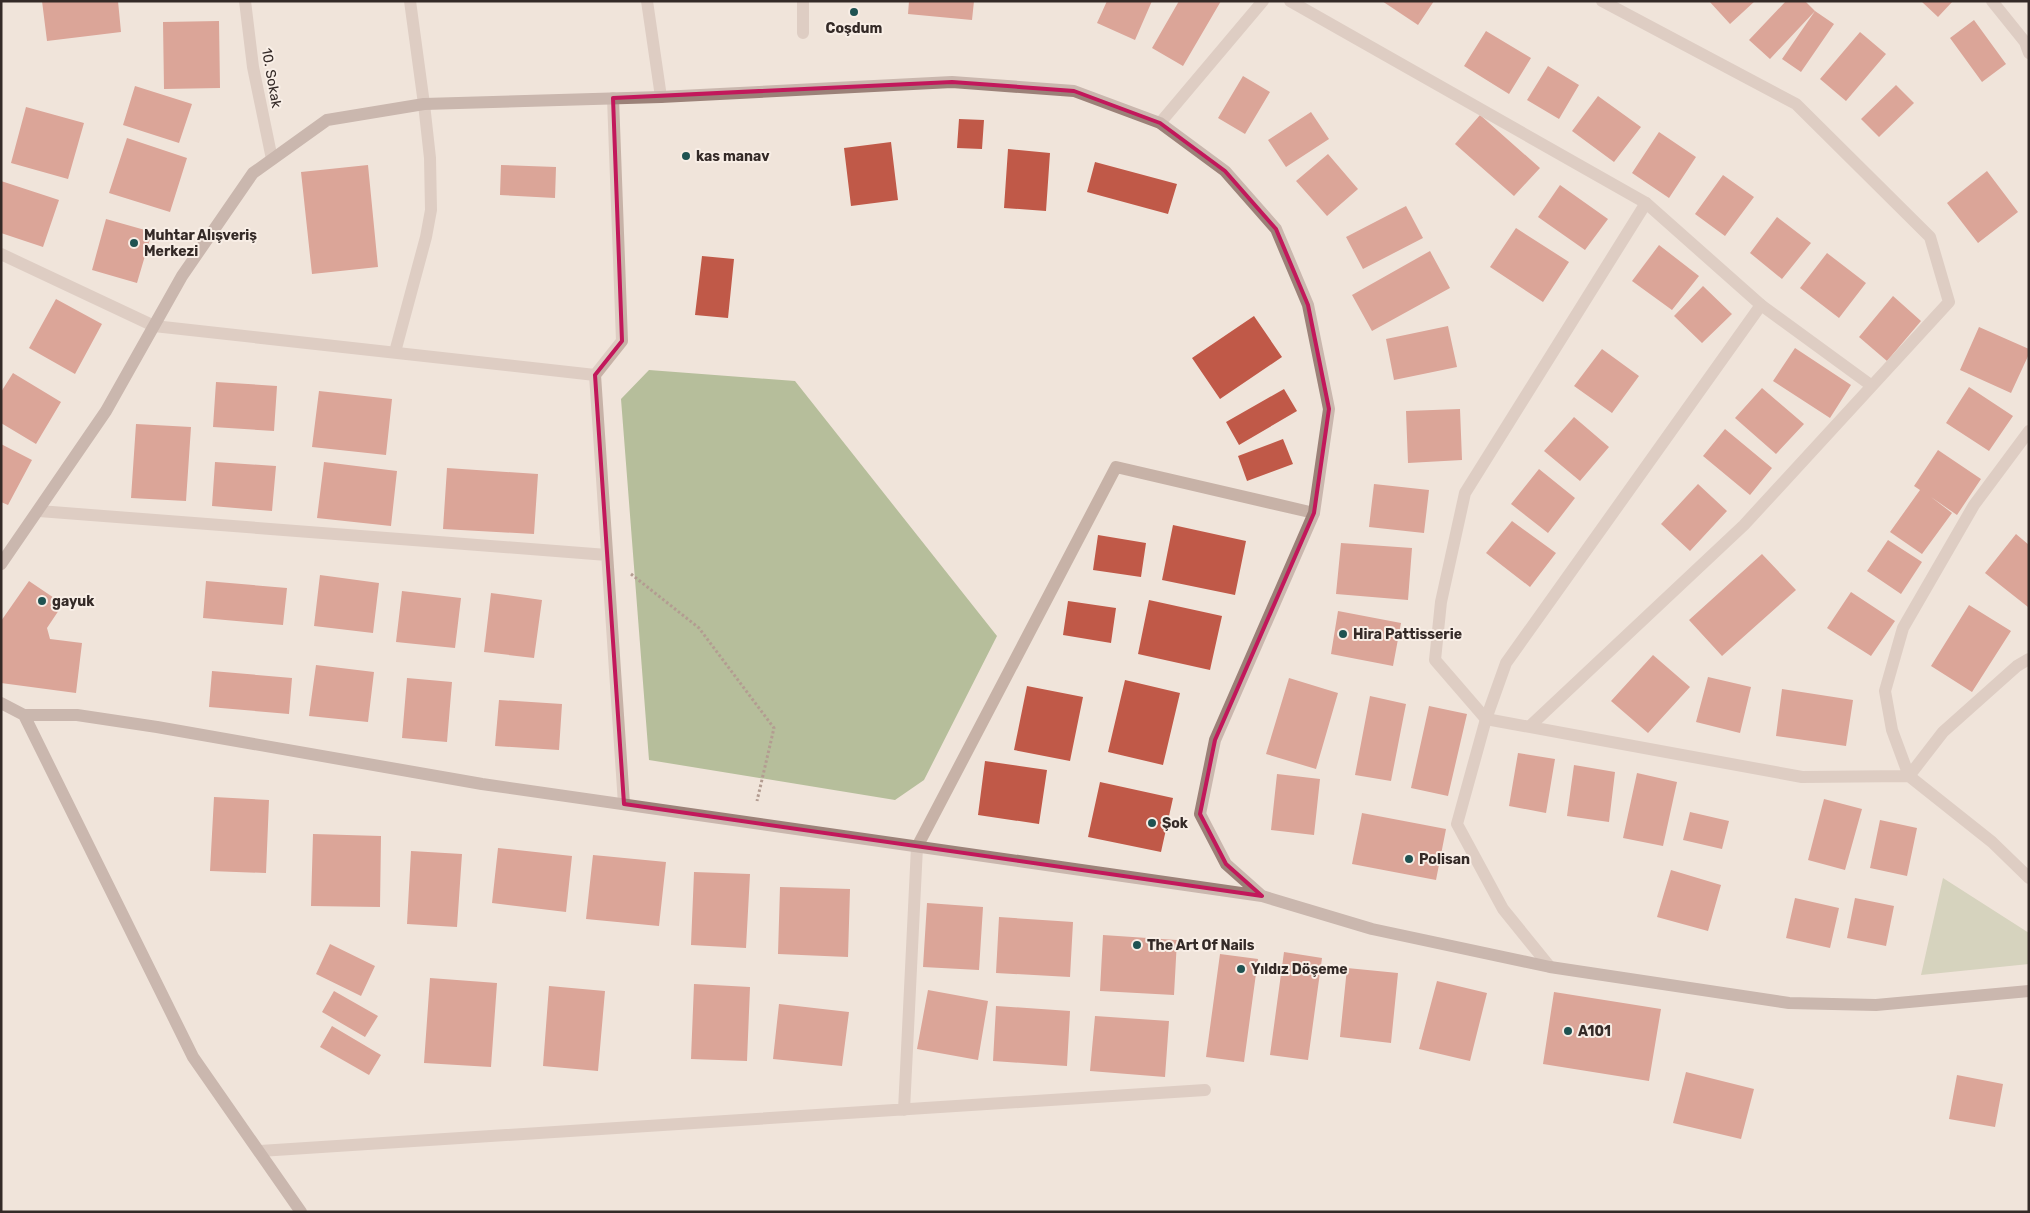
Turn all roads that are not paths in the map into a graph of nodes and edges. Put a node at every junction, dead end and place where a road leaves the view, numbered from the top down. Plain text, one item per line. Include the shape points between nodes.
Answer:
1 (245, 1) edge
2 (410, 1) edge
3 (646, 1) edge
4 (804, 1) edge
5 (1263, 1) edge
6 (1290, 1) edge
7 (1602, 1) edge
8 (1992, 1) edge
9 (803, 33) dead end
10 (2029, 53) edge
11 (661, 97) junction
12 (613, 98) junction
13 (424, 104) junction
14 (1160, 123) junction
15 (272, 159) junction
16 (1646, 203) junction
17 (1, 254) edge
18 (1761, 305) junction
19 (154, 326) junction
20 (395, 352) junction
21 (595, 375) junction
22 (1872, 386) junction
23 (2029, 430) edge
24 (39, 510) junction
25 (1314, 513) junction
26 (607, 554) junction
27 (1, 564) edge
28 (2029, 658) edge
29 (1, 703) edge
30 (24, 715) junction
31 (1486, 719) junction
32 (1530, 726) junction
33 (1909, 776) junction
34 (624, 804) junction
35 (917, 847) junction
36 (2029, 878) edge
37 (1262, 896) junction
38 (1550, 967) junction
39 (2029, 991) edge
40 (1205, 1090) dead end
41 (904, 1110) junction
42 (260, 1151) junction
43 (302, 1212) edge

1 - 15 street, 10. Sokak via 253,67
2 - 13 street
3 - 11 street
4 - 9 street
5 - 14 street
6 - 16 street
7 - 22 street via 1796,104 1930,237 1949,302
8 - 10 street via 2025,42
11 - 12 street
11 - 14 street via 952,82 1074,91
12 - 13 street
12 - 21 street via 622,341
13 - 15 street via 327,120
13 - 20 street via 431,210
14 - 25 street via 1226,171 1276,229 1308,305 1329,409
15 - 19 street via 253,173 182,276
16 - 18 street
16 - 31 street via 1465,493 1441,602 1435,660
17 - 19 street
18 - 22 street
18 - 31 street via 1506,663
19 - 20 street
19 - 24 street via 106,411
20 - 21 street
21 - 26 street
22 - 32 street via 1744,525
23 - 33 street via 1974,506 1903,628 1885,691 1892,730
24 - 26 street
24 - 27 street
25 - 35 street via 1116,467
25 - 37 street via 1215,740 1200,814 1226,864
26 - 34 street
28 - 33 street via 1943,732
29 - 30 street
30 - 34 street via 77,715 482,784
30 - 42 street via 193,1057
31 - 32 street
31 - 38 street via 1457,824 1503,909
32 - 33 street via 1802,777
33 - 36 street via 1992,842
34 - 35 street
35 - 37 street
35 - 41 street
37 - 38 street via 1372,930
38 - 39 street via 1789,1003 1876,1005
40 - 41 street
41 - 42 street
42 - 43 street

